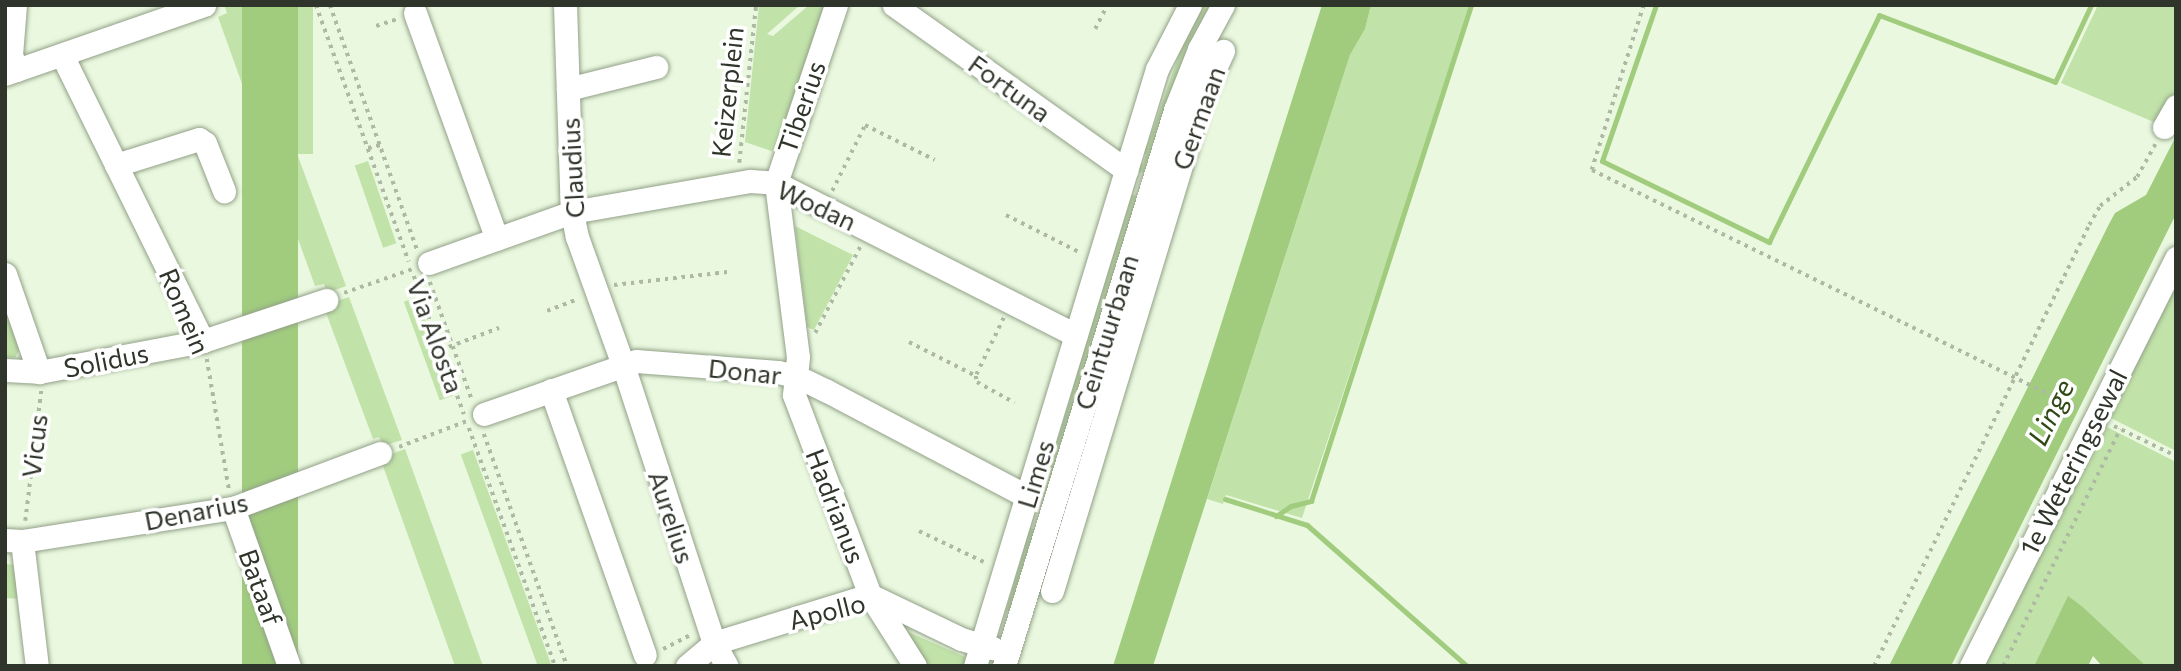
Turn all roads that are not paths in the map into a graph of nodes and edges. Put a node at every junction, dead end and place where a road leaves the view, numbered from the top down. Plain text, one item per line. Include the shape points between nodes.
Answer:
1 (15, 5) edge
2 (204, 5) edge
3 (565, 5) edge
4 (836, 5) edge
5 (894, 5) edge
6 (1191, 5) edge
7 (1223, 5) edge
8 (415, 13) dead end
9 (1223, 51) dead end
10 (62, 55) junction
11 (656, 67) dead end
12 (11, 72) edge
13 (568, 89) junction
14 (2176, 106) edge
15 (2164, 127) road end
16 (116, 165) junction
17 (1126, 170) junction
18 (1164, 182) junction
19 (776, 183) junction
20 (224, 191) dead end
21 (572, 212) junction
22 (497, 239) junction
23 (2176, 258) edge
24 (422, 266) road end
25 (5, 274) edge
26 (332, 298) road end
27 (1076, 335) junction
28 (203, 341) junction
29 (623, 365) junction
30 (797, 367) junction
31 (5, 370) edge
32 (39, 372) junction
33 (551, 390) junction
34 (477, 417) road end
35 (386, 451) road end
36 (1028, 497) junction
37 (1052, 504) junction
38 (233, 508) junction
39 (1077, 512) junction
40 (14, 540) edge
41 (1052, 590) dead end
42 (870, 595) junction
43 (711, 634) junction
44 (650, 654) road end
45 (977, 655) edge
46 (1007, 659) edge
47 (37, 666) edge
48 (289, 666) edge
49 (687, 666) edge
50 (727, 666) edge
51 (915, 666) edge
52 (1971, 666) edge

1 - 12 street
2 - 10 street
3 - 13 street, Claudius
4 - 19 street, Tiberius
5 - 17 street, Fortuna
6 - 17 street, Limes via 1157,69
7 - 18 street, Ceintuurbaan via 1199,49
8 - 22 street
9 - 18 street, Germaan
10 - 12 street
10 - 16 street, Romein
11 - 13 street
13 - 21 street, Claudius
14 - 15 street
16 - 20 street via 199,139 205,143
16 - 28 street, Romein
17 - 27 street, Limes
18 - 37 street, Ceintuurbaan
18 - 39 street, Germaan
19 - 21 street, Wodan via 737,183
19 - 27 street, Wodan
19 - 30 street, Tiberius
21 - 22 street, Wodan
21 - 29 street, Claudius
22 - 24 street, Wodan
23 - 52 street, 1e Weteringsewal
25 - 32 street
26 - 28 street, Solidus
27 - 36 street, Limes
28 - 32 street, Solidus
29 - 30 street, Donar via 636,361 778,372
29 - 33 street, Donar
29 - 43 street, Aurelius
30 - 36 street, Donar
30 - 42 street, Hadrianus via 794,395
31 - 32 street, Solidus
33 - 34 street, Donar
33 - 44 street
35 - 38 street, Denarius
36 - 45 street, Limes
37 - 39 street
37 - 46 street, Ceintuurbaan
38 - 40 street, Denarius
38 - 48 street, Bataaf
39 - 41 street, Germaan
40 - 47 street
42 - 43 street, Apollo
42 - 45 street, Apollo
42 - 51 street, Hadrianus
43 - 49 street, Apollo
43 - 50 street, Aurelius
45 - 46 street, Apollo

